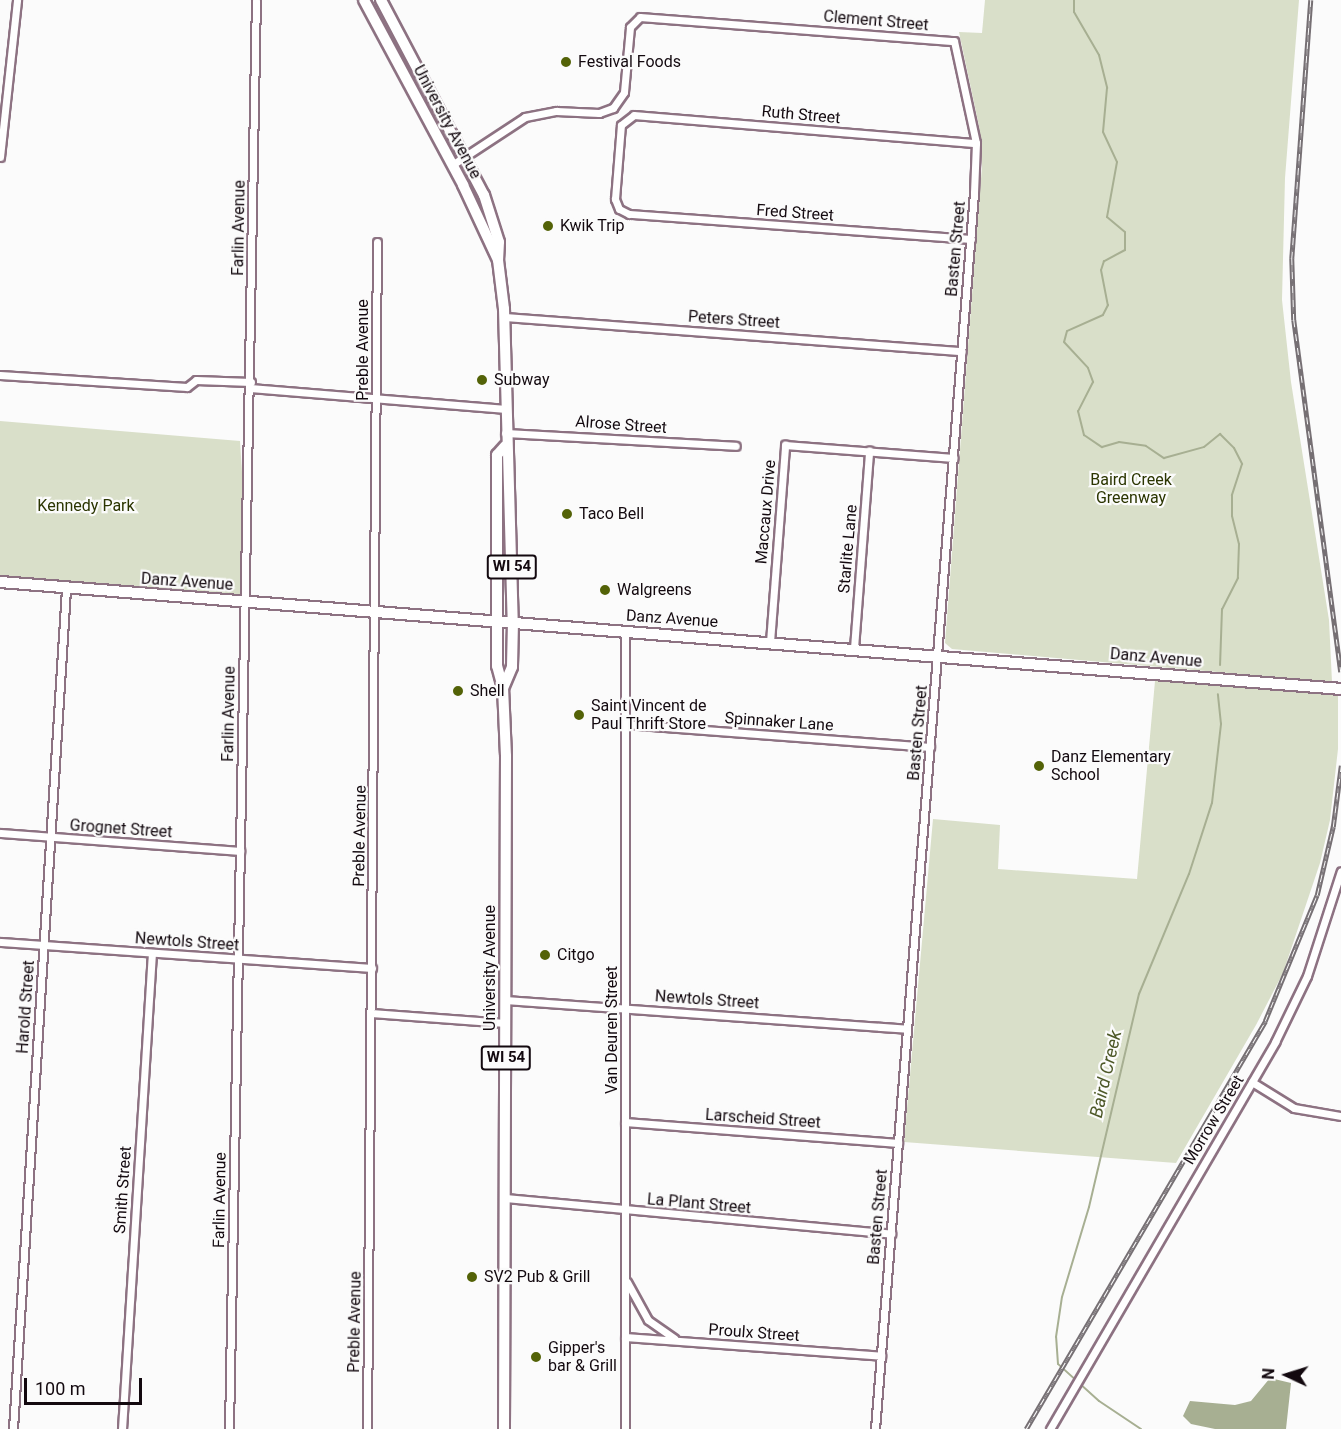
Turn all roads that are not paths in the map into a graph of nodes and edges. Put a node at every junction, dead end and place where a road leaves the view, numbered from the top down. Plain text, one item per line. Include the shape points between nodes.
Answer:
1 (17, 0) edge
2 (256, 0) edge
3 (364, 0) edge
4 (381, 0) edge
5 (954, 41) joint
6 (975, 142) junction
7 (465, 156) junction
8 (0, 157) edge
9 (452, 165) junction
10 (619, 209) joint
11 (971, 239) junction
12 (377, 242) dead end
13 (498, 260) junction
14 (505, 317) junction
15 (962, 351) junction
16 (0, 375) edge
17 (250, 385) junction
18 (376, 399) junction
19 (506, 409) junction
20 (505, 433) junction
21 (505, 446) junction
22 (736, 446) dead end
23 (869, 452) junction
24 (953, 458) junction
25 (0, 582) edge
26 (66, 588) junction
27 (245, 602) junction
28 (376, 611) junction
29 (498, 621) junction
30 (513, 622) junction
31 (625, 630) junction
32 (770, 642) junction
33 (854, 648) junction
34 (938, 654) junction
35 (503, 688) junction
36 (1341, 689) edge
37 (625, 724) junction
38 (930, 747) junction
39 (0, 834) edge
40 (50, 837) junction
41 (240, 851) junction
42 (1341, 871) edge
43 (0, 942) edge
44 (44, 945) junction
45 (152, 953) junction
46 (238, 959) junction
47 (372, 968) junction
48 (505, 1000) junction
49 (625, 1007) junction
50 (371, 1013) junction
51 (506, 1023) junction
52 (907, 1029) junction
53 (1252, 1082) junction
54 (1341, 1116) edge
55 (625, 1122) junction
56 (898, 1143) junction
57 (506, 1198) junction
58 (625, 1212) junction
59 (891, 1234) junction
60 (625, 1273) junction
61 (625, 1336) junction
62 (686, 1341) junction
63 (881, 1356) junction
64 (13, 1429) edge
65 (122, 1429) edge
66 (229, 1429) edge
67 (367, 1429) edge
68 (504, 1429) edge
69 (625, 1429) edge
70 (875, 1429) edge
71 (1050, 1429) edge

1 - 8 street
2 - 17 street, Farlin Avenue
3 - 9 main road, University Avenue / WI 54
4 - 7 main road, University Avenue / WI 54
5 - 6 street, Basten Street
5 - 7 street, Clement Street via 640,17 630,27 624,93 613,108 531,116
6 - 10 street, Ruth Street via 639,115 626,118 618,156 615,200
6 - 11 street, Basten Street
7 - 9 street, Clement Street
7 - 13 main road, University Avenue / WI 54 via 491,213 500,245
9 - 13 main road, University Avenue / WI 54
10 - 11 street, Fred Street via 629,214
11 - 15 street, Basten Street
12 - 18 street, Preble Avenue
13 - 14 main road, University Avenue / WI 54
14 - 15 street, Peters Street
14 - 19 main road, University Avenue / WI 54
15 - 24 street, Basten Street
16 - 17 street via 188,387 196,380
17 - 18 street
17 - 27 street, Farlin Avenue
18 - 19 street
18 - 28 street, Preble Avenue
19 - 20 main road, University Avenue / WI 54
20 - 21 main road, University Avenue / WI 54
20 - 22 street, Alrose Street
21 - 29 main road, University Avenue / WI 54 via 497,455
21 - 30 main road, University Avenue / WI 54 via 510,453
23 - 24 street, Maccaux Drive
23 - 32 street, Maccaux Drive via 785,445
23 - 33 street, Starlite Lane
24 - 34 street, Basten Street
25 - 26 main road, Danz Avenue
26 - 27 main road, Danz Avenue
26 - 40 street, Harold Street
27 - 28 main road, Danz Avenue
27 - 41 street, Farlin Avenue
28 - 29 main road, Danz Avenue
28 - 47 street, Preble Avenue
29 - 30 main road, Danz Avenue
29 - 35 main road, University Avenue / WI 54 via 498,666
30 - 31 main road, Danz Avenue
30 - 35 main road, University Avenue / WI 54 via 512,667
31 - 32 main road, Danz Avenue
31 - 37 street, Van Deuren Street
32 - 33 main road, Danz Avenue
33 - 34 main road, Danz Avenue
34 - 36 main road, Danz Avenue
34 - 38 street, Basten Street
35 - 48 main road, University Avenue / WI 54
37 - 38 street, Spinnaker Lane
37 - 49 street, Van Deuren Street
38 - 52 street, Basten Street
39 - 40 street, Grognet Street
40 - 41 street, Grognet Street
40 - 44 street, Harold Street
41 - 46 street, Farlin Avenue
42 - 53 street, Morrow Street via 1307,976
43 - 44 street, Newtols Street
44 - 45 street, Newtols Street
44 - 64 street, Harold Street
45 - 46 street, Newtols Street
45 - 65 street, Smith Street
46 - 47 street, Newtols Street
46 - 66 street, Farlin Avenue
47 - 50 street, Preble Avenue
48 - 49 street, Newtols Street
48 - 51 main road, University Avenue / WI 54
49 - 52 street, Newtols Street
49 - 55 street, Van Deuren Street
50 - 51 street
50 - 67 street, Preble Avenue
51 - 57 main road, University Avenue / WI 54
52 - 56 street, Basten Street
53 - 54 street via 1294,1108
53 - 71 street, Morrow Street
55 - 56 street, Larscheid Street
55 - 58 street, Van Deuren Street
56 - 59 street, Basten Street
57 - 58 street, La Plant Street via 595,1205
57 - 68 main road, University Avenue / WI 54
58 - 59 street, La Plant Street
58 - 60 street, Van Deuren Street
59 - 63 street, Basten Street
60 - 61 street, Van Deuren Street
60 - 62 street via 633,1297 648,1320 667,1334
61 - 62 street, Proulx Street
61 - 69 street, Van Deuren Street
62 - 63 street, Proulx Street
63 - 70 street, Basten Street

